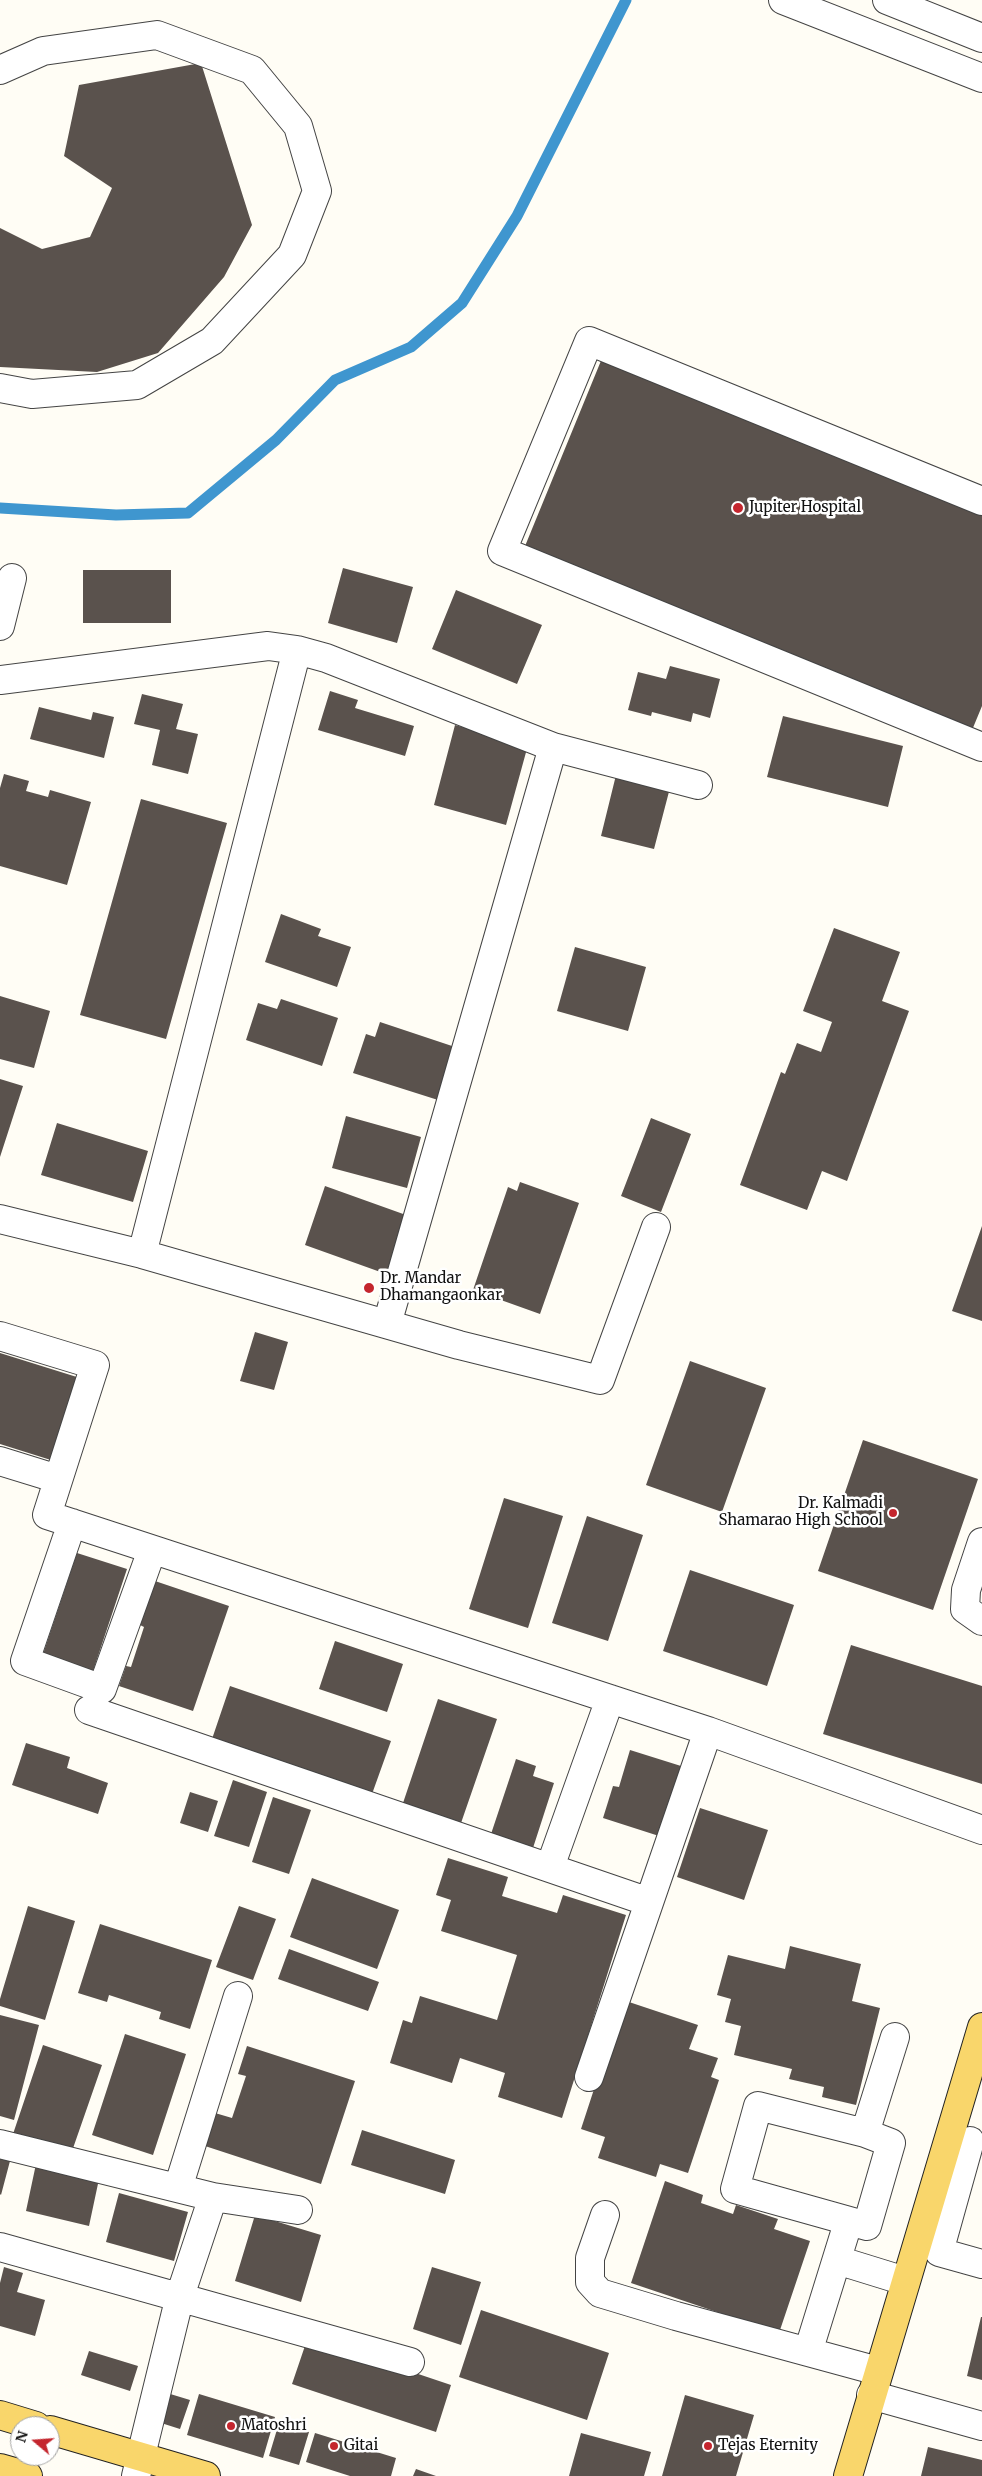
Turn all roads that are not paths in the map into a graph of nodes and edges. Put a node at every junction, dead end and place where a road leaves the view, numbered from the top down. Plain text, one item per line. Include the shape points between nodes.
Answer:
1 (783, 0) edge
2 (887, 0) edge
3 (982, 38) edge
4 (0, 70) edge
5 (982, 78) edge
6 (0, 388) edge
7 (982, 501) edge
8 (12, 578) dead end
9 (0, 626) edge
10 (297, 650) junction
11 (0, 680) edge
12 (552, 747) junction
13 (982, 747) edge
14 (698, 785) dead end
15 (0, 1219) edge
16 (656, 1226) dead end
17 (142, 1254) junction
18 (387, 1324) junction
19 (0, 1336) edge
20 (0, 1461) edge
21 (58, 1479) junction
22 (72, 1523) junction
23 (982, 1542) edge
24 (152, 1550) junction
25 (982, 1621) edge
26 (610, 1699) junction
27 (89, 1710) dead end
28 (708, 1731) junction
29 (982, 1830) edge
30 (550, 1867) junction
31 (649, 1902) junction
32 (238, 1996) dead end
33 (982, 2027) edge
34 (895, 2036) dead end
35 (589, 2077) dead end
36 (865, 2133) junction
37 (967, 2140) edge
38 (0, 2144) edge
39 (178, 2188) junction
40 (213, 2197) junction
41 (298, 2210) dead end
42 (605, 2215) dead end
43 (848, 2222) junction
44 (0, 2247) edge
45 (837, 2260) junction
46 (982, 2264) edge
47 (905, 2280) junction
48 (180, 2296) junction
49 (808, 2352) junction
50 (410, 2362) dead end
51 (874, 2383) junction
52 (982, 2426) edge
53 (60, 2434) edge
54 (139, 2467) edge
55 (0, 2468) edge
56 (28, 2476) edge
57 (206, 2476) edge
58 (848, 2476) edge

1 - 5 street
2 - 3 street
4 - 6 street via 43,51 157,35 252,70 298,126 317,191 292,255 212,341 138,385 32,394
7 - 13 street via 589,341 555,448 502,551
8 - 9 street
10 - 11 street via 268,646
10 - 12 street via 326,658
10 - 17 street
12 - 14 street
12 - 18 street
15 - 17 street
16 - 18 street via 600,1380
17 - 18 street
19 - 21 street via 95,1365
20 - 21 street
21 - 22 street via 47,1515
22 - 24 street
22 - 24 street via 25,1661 102,1688
23 - 25 street via 966,1590 965,1609
24 - 26 street
26 - 28 street
26 - 30 street
27 - 30 street
28 - 29 street
28 - 31 street
30 - 31 street
31 - 35 street
32 - 39 street
33 - 37 main road
34 - 36 street
36 - 43 street via 891,2143 867,2226
36 - 43 street via 758,2106 734,2189
37 - 46 street via 939,2252
37 - 47 main road
38 - 39 street
39 - 40 street
40 - 41 street
40 - 48 street
42 - 49 street via 590,2258 590,2282 600,2293
43 - 45 street
44 - 48 street
45 - 47 street
45 - 49 street
47 - 51 main road
48 - 50 street
48 - 54 street
49 - 51 street
51 - 52 street
51 - 58 main road
53 - 54 main road
54 - 57 main road
55 - 56 main road

